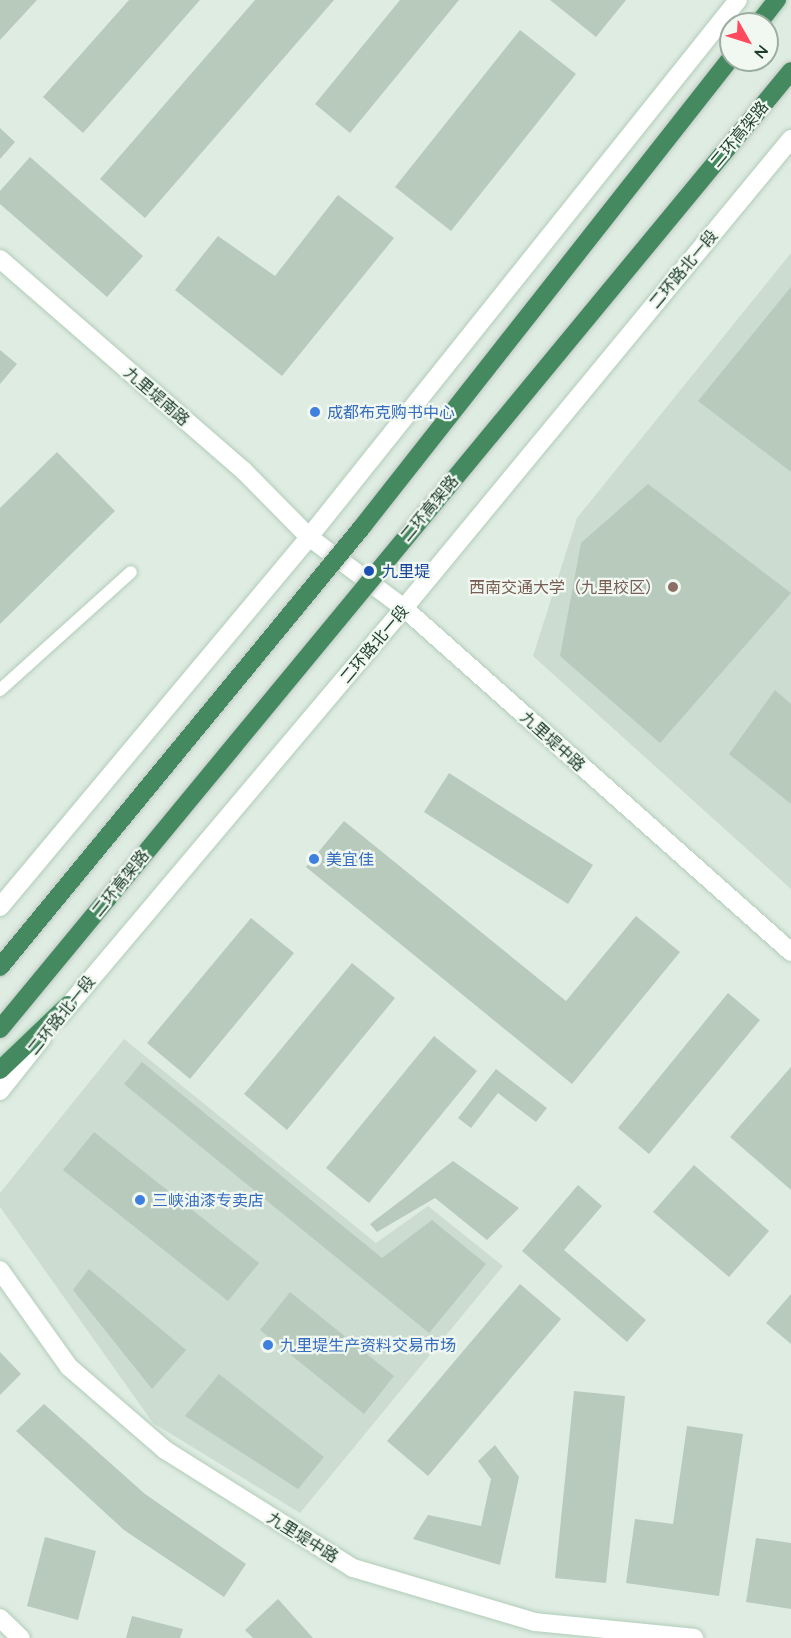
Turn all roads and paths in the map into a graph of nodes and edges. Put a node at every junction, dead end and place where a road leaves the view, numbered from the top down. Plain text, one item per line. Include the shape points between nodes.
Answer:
1 (738, 0) edge
2 (777, 0) edge
3 (768, 12) edge
4 (791, 71) edge
5 (720, 72) edge
6 (791, 139) edge
7 (0, 259) edge
8 (309, 537) junction
9 (131, 572) dead end
10 (404, 608) junction
11 (0, 690) edge
12 (0, 908) edge
13 (791, 952) edge
14 (0, 967) edge
15 (68, 1005) junction
16 (0, 1029) edge
17 (0, 1070) edge
18 (0, 1091) edge
19 (0, 1270) edge
20 (0, 1618) edge
21 (21, 1638) edge
22 (694, 1638) edge

1 - 8 main road
2 - 3 highway
4 - 16 highway, 二环高架路, bridge
5 - 14 highway, bridge via 370,517
6 - 10 main road, 二环路北一段
7 - 8 main road, 九里堤南路 via 243,470
8 - 10 main road, 九里堤中路
8 - 12 main road
9 - 11 lane
10 - 13 main road, 九里堤中路
10 - 15 main road, 二环路北一段
15 - 17 highway
15 - 18 main road, 二环路北一段
19 - 22 main road, 九里堤中路 via 69,1367 165,1450 353,1568 535,1622
20 - 21 main road

